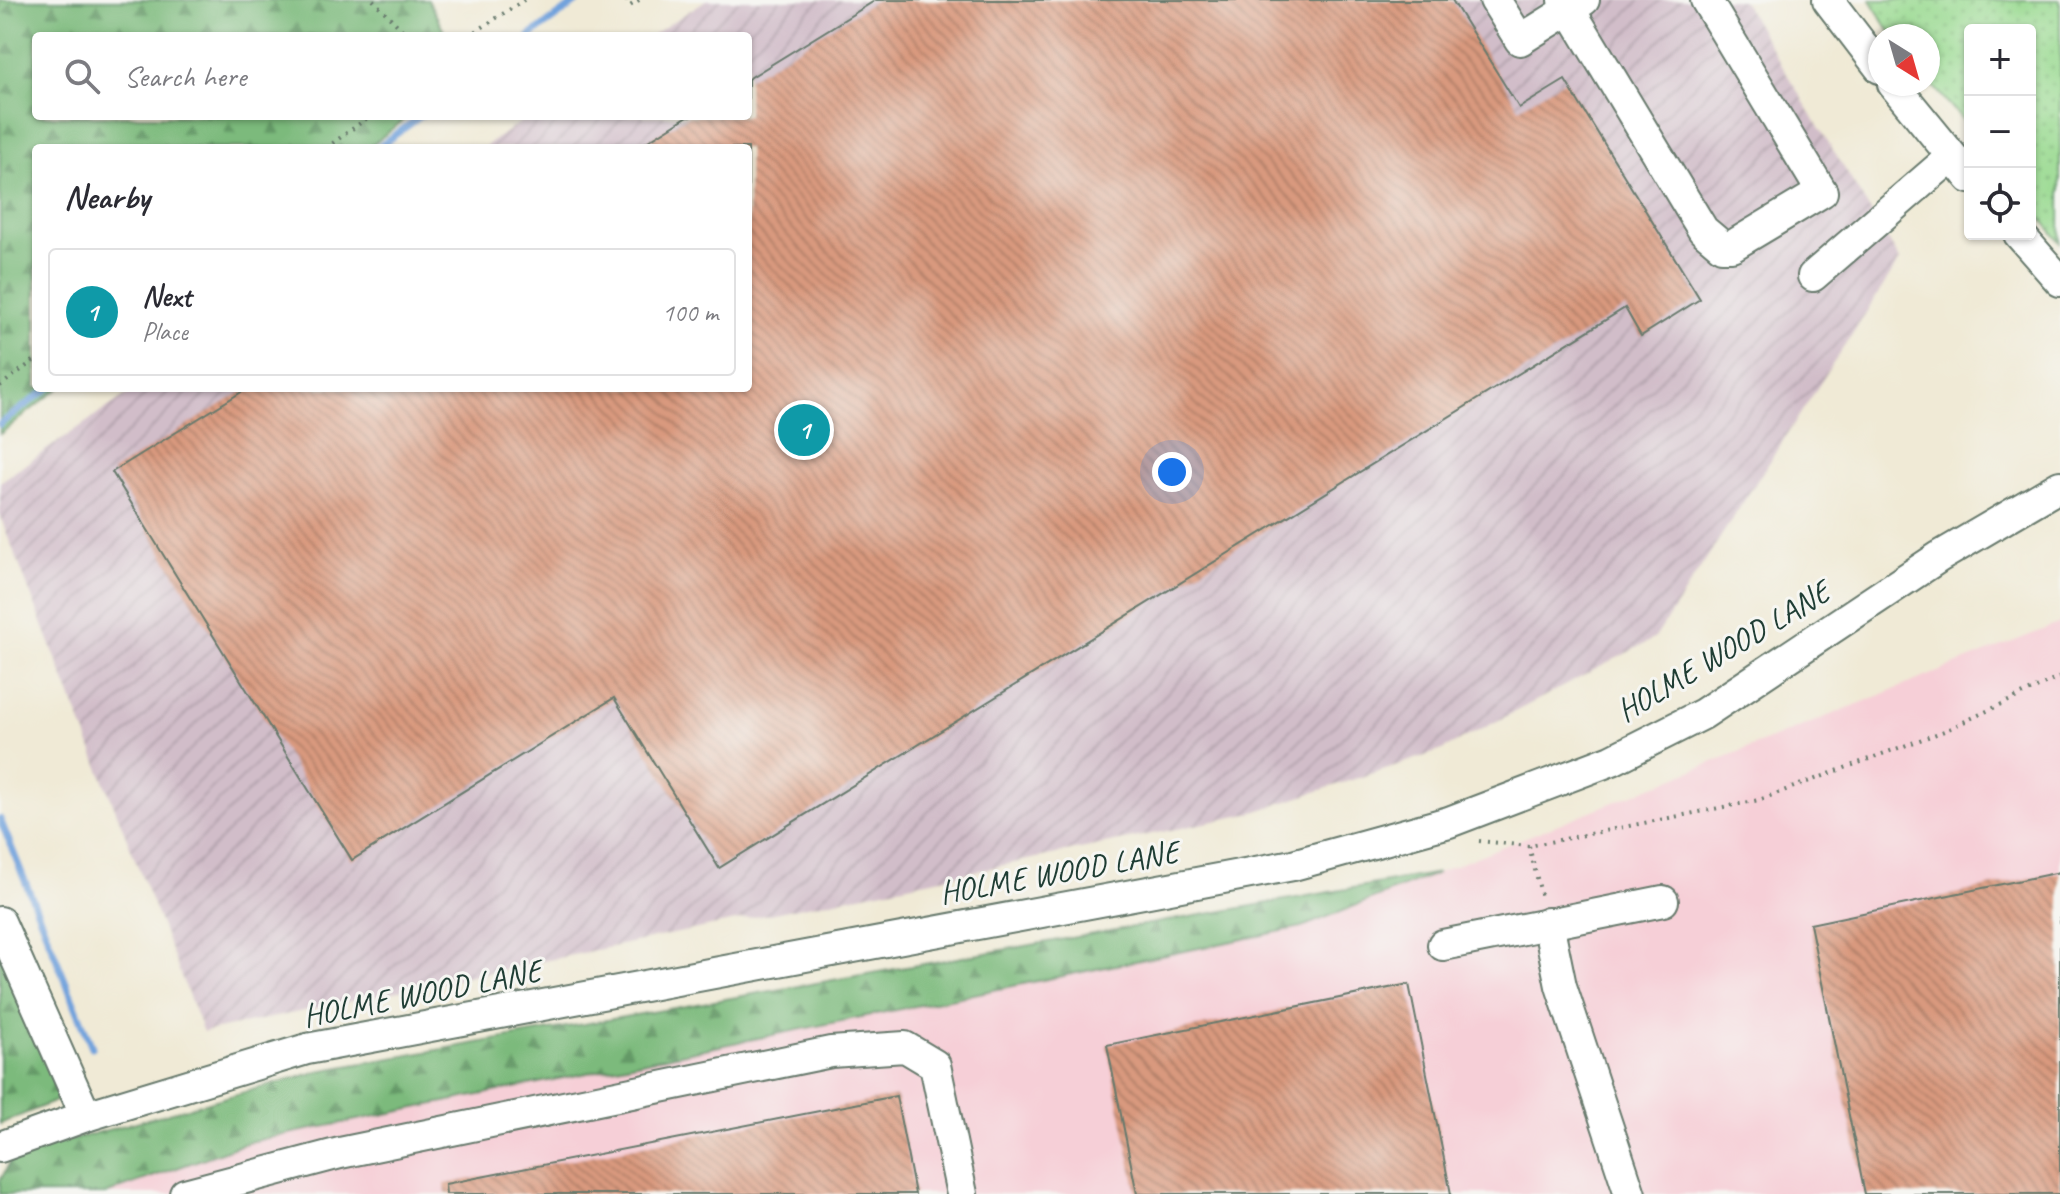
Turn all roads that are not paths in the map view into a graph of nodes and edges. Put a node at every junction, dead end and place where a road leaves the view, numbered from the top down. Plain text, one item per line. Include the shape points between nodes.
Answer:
1 (1495, 0) edge
2 (1706, 0) edge
3 (1828, 0) edge
4 (1572, 3) edge
5 (1868, 52) edge
6 (1903, 96) edge
7 (1961, 168) edge
8 (2024, 240) edge
9 (1813, 276) dead end
10 (2060, 281) edge
11 (2060, 486) edge
12 (1663, 901) dead end
13 (0, 922) edge
14 (1548, 923) junction
15 (1443, 945) dead end
16 (86, 1116) junction
17 (0, 1147) edge
18 (185, 1194) edge
19 (962, 1194) edge
20 (1630, 1194) edge

1 - 4 street via 1520,40
2 - 4 street via 1822,192 1732,246 1713,240
3 - 5 street
6 - 7 street
7 - 9 street
8 - 10 street
11 - 16 street, HOLME WOOD LANE via 1939,557 1703,714 1612,760 1449,822 1293,865 307,1049
12 - 14 street
13 - 16 street
14 - 15 street
14 - 20 street via 1561,986
16 - 17 street, HOLME WOOD LANE
18 - 19 street via 340,1153 548,1108 831,1052 905,1047 935,1065

